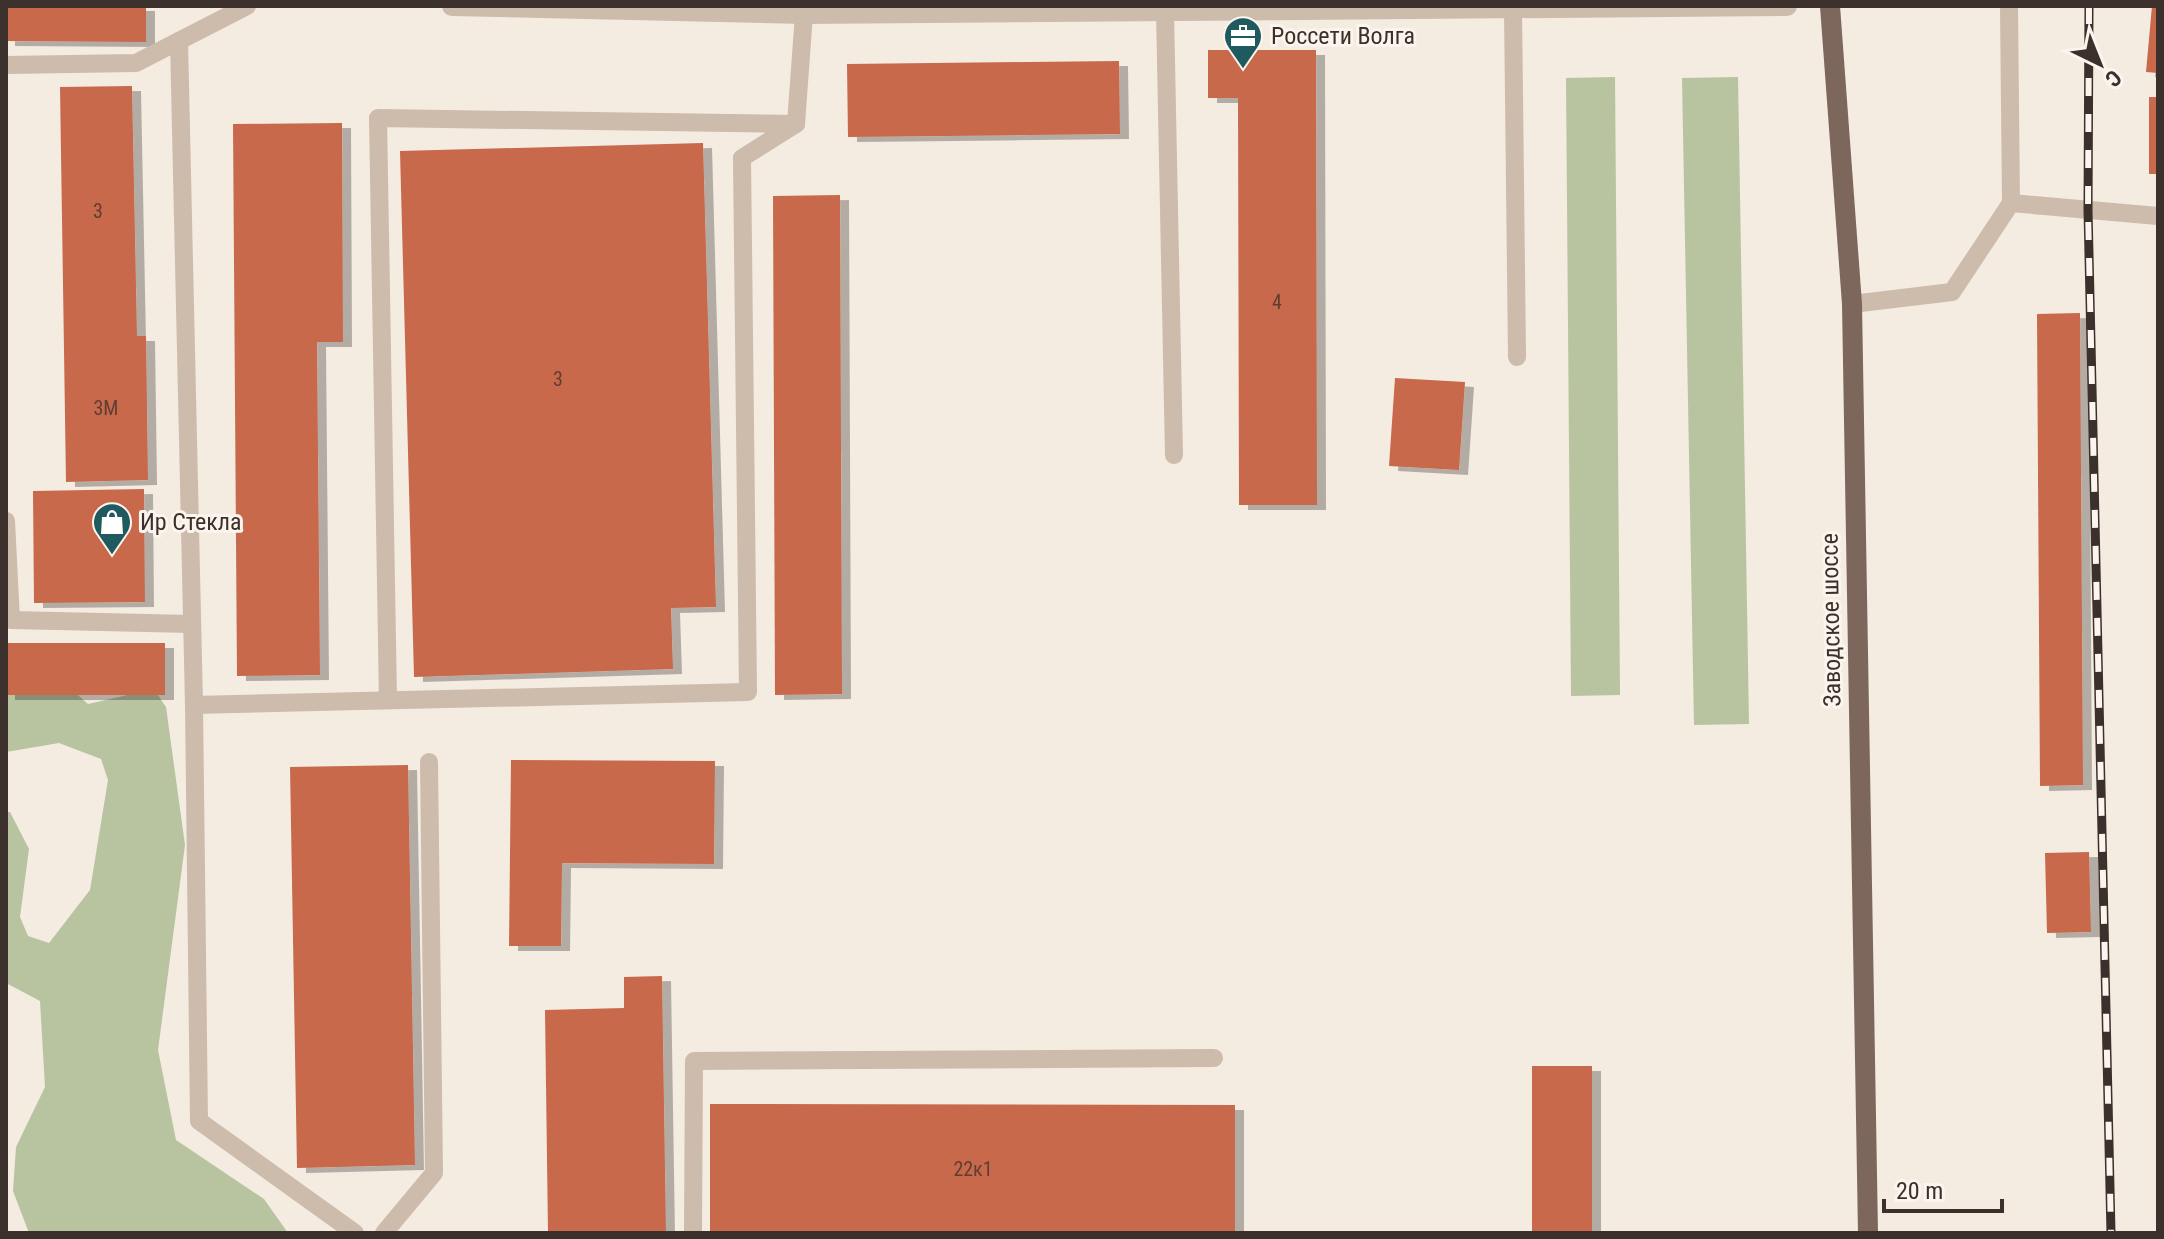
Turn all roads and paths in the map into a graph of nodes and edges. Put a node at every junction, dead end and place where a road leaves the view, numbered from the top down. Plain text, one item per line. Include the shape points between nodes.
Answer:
1 (247, 6) edge
2 (452, 6) edge
3 (1787, 6) edge
4 (1830, 6) edge
5 (2009, 6) edge
6 (1513, 9) junction
7 (1165, 12) junction
8 (804, 14) junction
9 (179, 41) junction
10 (6, 65) edge
11 (796, 124) junction
12 (2011, 203) junction
13 (2158, 216) edge
14 (1852, 304) junction
15 (1517, 357) dead end
16 (1174, 455) dead end
17 (6, 521) edge
18 (192, 624) junction
19 (388, 700) junction
20 (194, 705) junction
21 (429, 762) dead end
22 (1214, 1058) dead end
23 (355, 1233) edge
24 (384, 1233) edge
25 (693, 1233) edge
26 (1868, 1233) edge

1 - 9 lane
2 - 8 street
3 - 6 street
4 - 14 main road, Заводское шоссе
5 - 12 lane
6 - 7 street
6 - 15 lane
7 - 8 street
7 - 16 lane
8 - 11 lane
9 - 10 lane via 136,63
9 - 18 lane
11 - 19 lane via 742,158 748,692
11 - 19 lane via 378,118
12 - 13 lane
12 - 14 lane via 1952,292
14 - 26 main road, Заводское шоссе
17 - 18 lane via 11,620
18 - 20 lane
19 - 20 lane
20 - 23 lane via 199,1121
21 - 24 lane via 434,1173
22 - 25 lane via 694,1061

